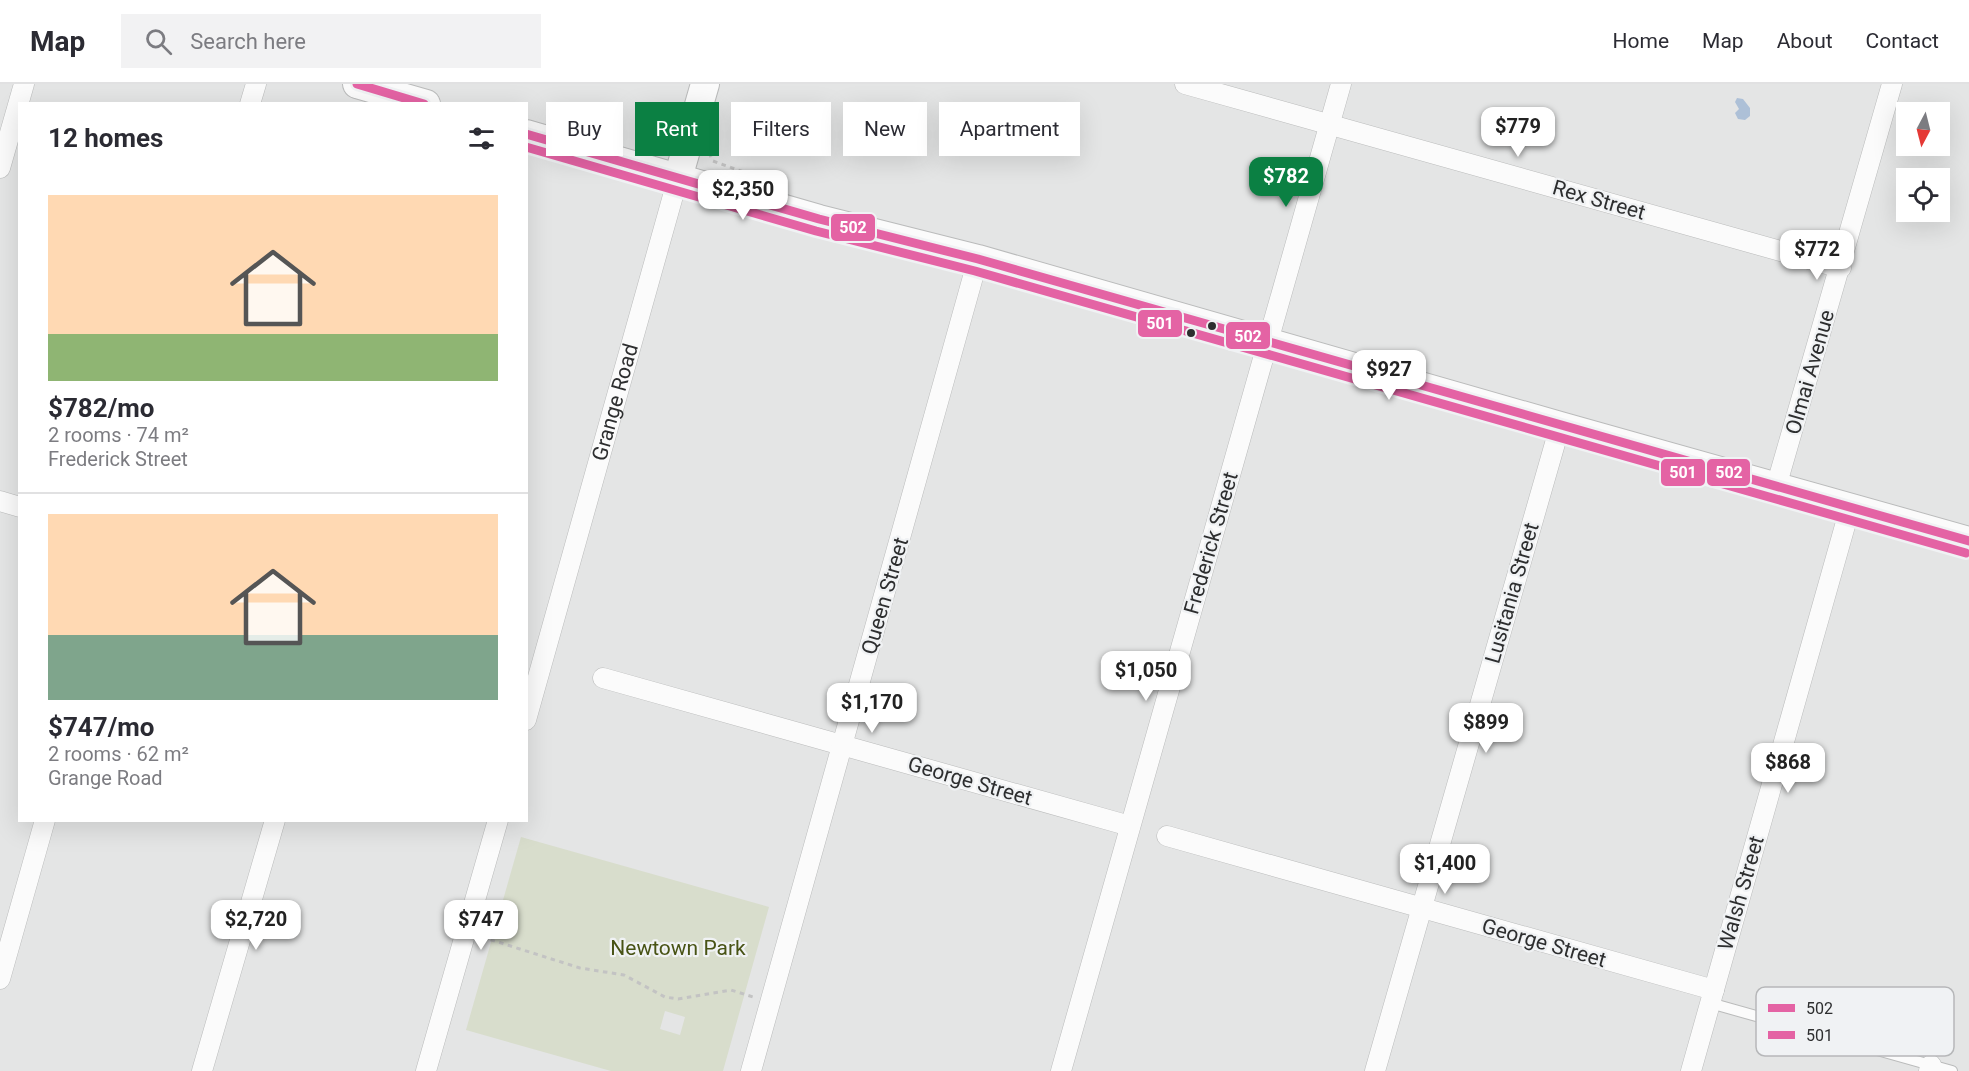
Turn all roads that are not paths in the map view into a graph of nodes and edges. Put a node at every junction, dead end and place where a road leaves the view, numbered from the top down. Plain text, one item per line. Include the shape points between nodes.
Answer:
1 (24, 84) edge
2 (256, 84) edge
3 (357, 84) edge
4 (705, 84) edge
5 (1185, 84) edge
6 (1341, 84) edge
7 (1892, 84) edge
8 (19, 102) edge
9 (251, 102) edge
10 (419, 102) edge
11 (18, 105) edge
12 (1330, 125) junction
13 (528, 135) edge
14 (0, 168) edge
15 (678, 178) junction
16 (978, 259) junction
17 (1840, 268) junction
18 (1268, 342) junction
19 (1560, 426) junction
20 (1776, 487) junction
21 (0, 501) edge
22 (18, 506) edge
23 (1850, 508) junction
24 (1969, 541) edge
25 (603, 678) dead end
26 (528, 713) edge
27 (843, 745) junction
28 (44, 822) edge
29 (274, 822) edge
30 (497, 822) edge
31 (1130, 826) junction
32 (1167, 836) dead end
33 (1422, 908) junction
34 (0, 979) edge
35 (1712, 997) junction
36 (1756, 1011) edge
37 (1893, 1056) edge
38 (1930, 1068) edge
39 (202, 1071) edge
40 (426, 1071) edge
41 (752, 1071) edge
42 (1061, 1071) edge
43 (1375, 1071) edge
44 (1691, 1071) edge
45 (1952, 1071) edge

1 - 8 street
2 - 9 street
3 - 10 main road
4 - 15 main road, Grange Road
5 - 12 street, Rex Street
6 - 12 street, Frederick Street
7 - 17 street, Olmai Avenue
11 - 14 street
12 - 17 street, Rex Street
12 - 18 street, Frederick Street
13 - 15 main road
15 - 16 main road
15 - 26 street, Grange Road
16 - 18 main road
16 - 27 street, Queen Street
17 - 20 street, Olmai Avenue
18 - 19 main road
18 - 31 street, Frederick Street
19 - 20 main road
19 - 33 street, Lusitania Street
20 - 23 main road
21 - 22 street
23 - 24 main road
23 - 35 street, Walsh Street
25 - 27 street, George Street
27 - 31 street, George Street
27 - 41 street, Queen Street
28 - 34 street
29 - 39 street
30 - 40 street
31 - 42 street, Frederick Street
32 - 33 street, George Street
33 - 35 street, George Street
33 - 43 street, Lusitania Street
35 - 36 lane
35 - 44 street, Walsh Street
37 - 38 lane
38 - 45 lane

